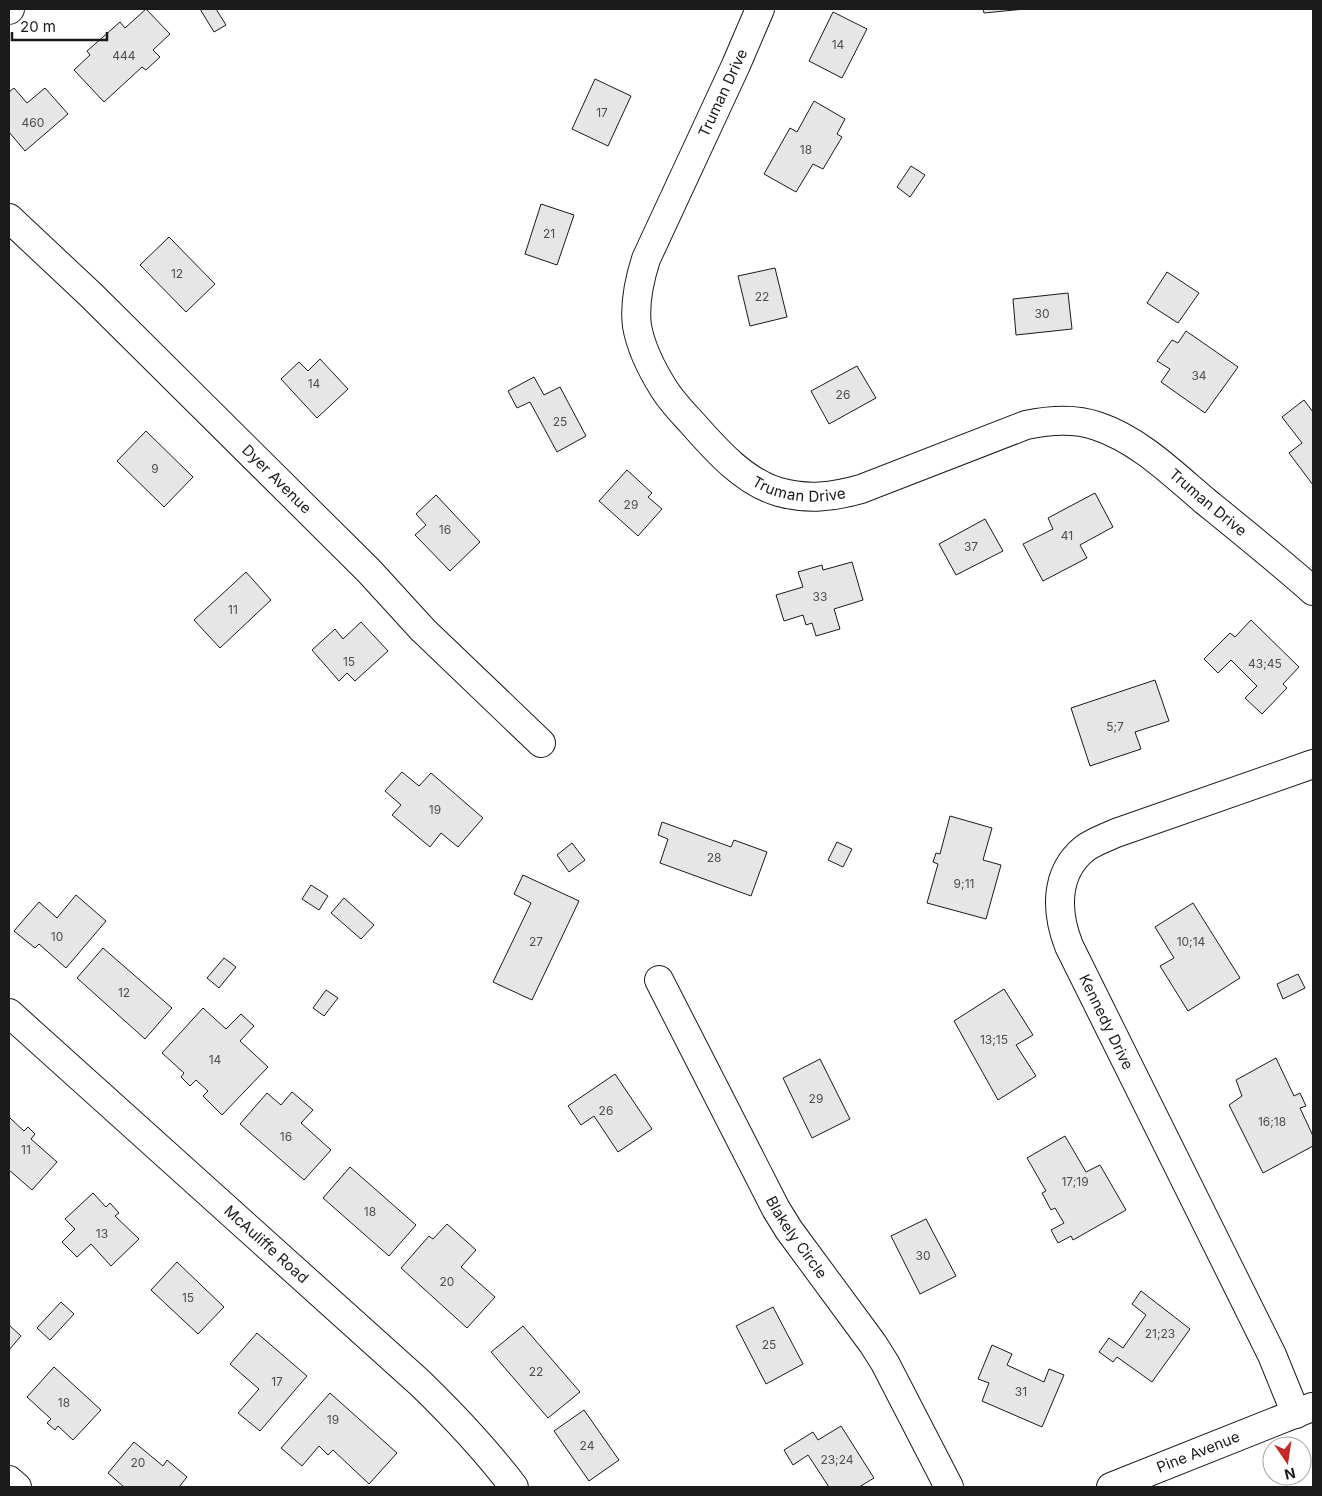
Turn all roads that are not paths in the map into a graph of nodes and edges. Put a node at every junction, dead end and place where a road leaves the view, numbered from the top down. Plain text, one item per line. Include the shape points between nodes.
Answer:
1 (760, 9) edge
2 (9, 218) edge
3 (1313, 591) edge
4 (541, 743) dead end
5 (1313, 764) edge
6 (659, 980) dead end
7 (9, 1013) edge
8 (1305, 1410) edge
9 (9, 1480) edge
10 (17, 1487) edge
11 (514, 1487) edge
12 (949, 1487) edge
13 (1111, 1487) edge

1 - 3 street, Truman Drive via 646,259 637,293 637,327 656,376 676,405 716,450 746,474 777,491 826,497 861,489 1026,425 1061,420 1096,425 1147,452
2 - 4 street, Dyer Avenue via 91,294 423,630
5 - 8 street, Kennedy Drive via 1116,833 1084,849 1064,876 1059,911 1069,946 1272,1355
6 - 12 street, Blakely Circle via 788,1230 885,1363
7 - 11 street, McAuliffe Road via 451,1413
8 - 13 street, Pine Avenue
9 - 10 street

